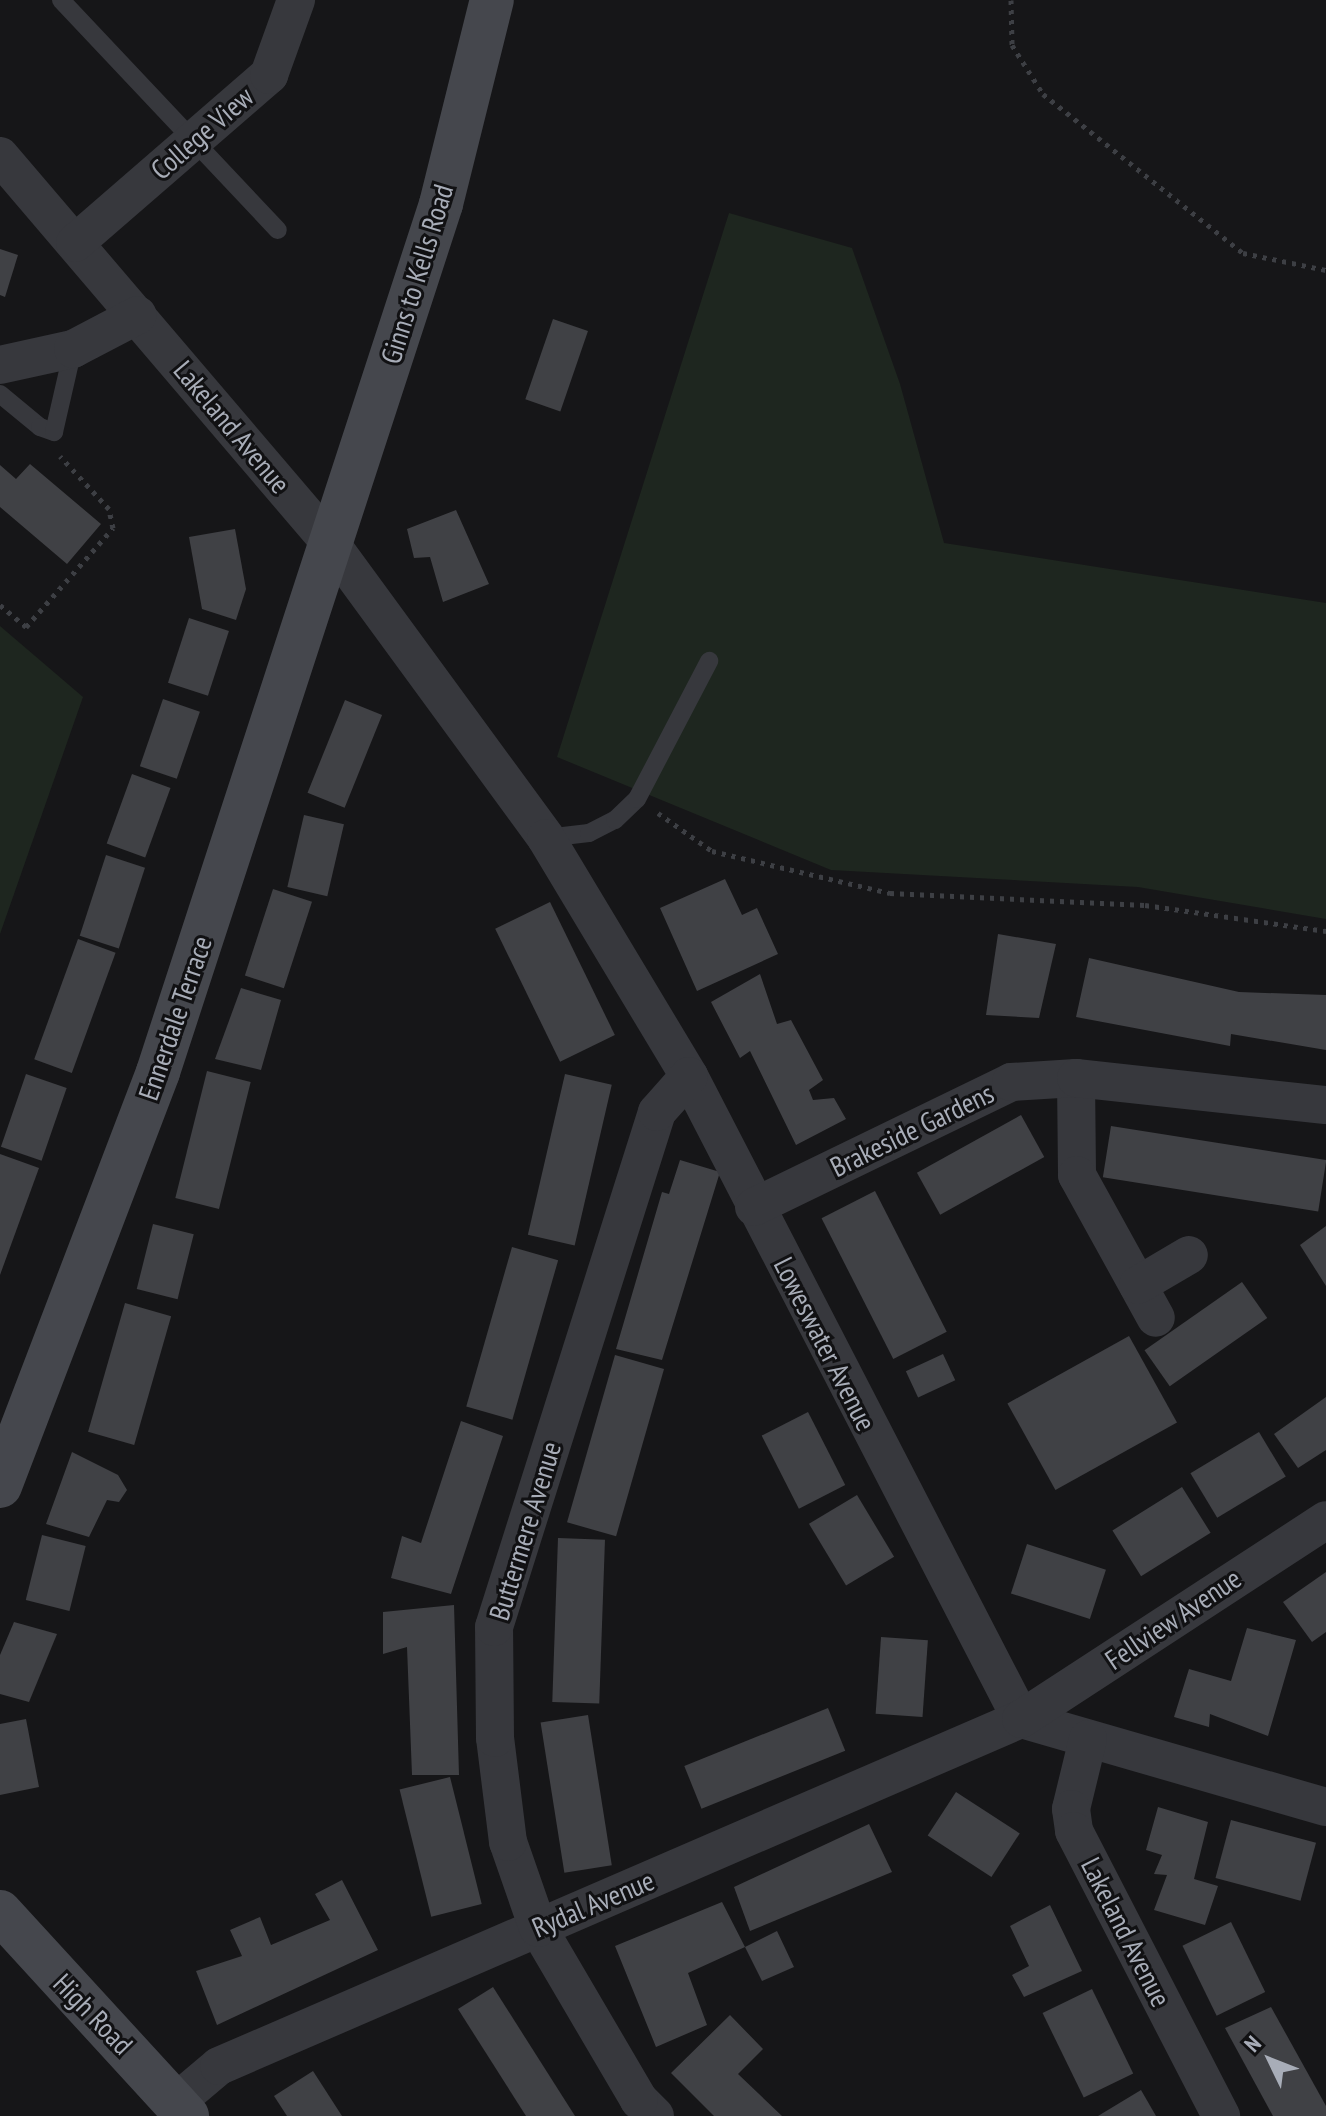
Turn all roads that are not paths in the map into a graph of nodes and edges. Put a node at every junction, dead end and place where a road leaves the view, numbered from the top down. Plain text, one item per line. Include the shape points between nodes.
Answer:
1 (61, 0) edge
2 (296, 0) edge
3 (492, 0) edge
4 (194, 140) junction
5 (0, 156) edge
6 (278, 230) dead end
7 (75, 243) junction
8 (138, 315) junction
9 (73, 349) junction
10 (0, 365) edge
11 (0, 394) edge
12 (331, 544) junction
13 (709, 661) dead end
14 (451, 707) joint
15 (546, 838) junction
16 (689, 1076) junction
17 (1076, 1078) junction
18 (1326, 1105) edge
19 (754, 1207) junction
20 (1189, 1255) dead end
21 (1138, 1285) junction
22 (1156, 1318) dead end
23 (0, 1486) edge
24 (1326, 1520) edge
25 (1021, 1719) junction
26 (1088, 1739) junction
27 (1326, 1807) edge
28 (0, 1912) edge
29 (538, 1928) junction
30 (181, 2110) edge
31 (655, 2116) edge
32 (1221, 2116) edge

1 - 4 lane
2 - 4 street, College View via 269,75
3 - 12 street, Ginns to Kells Road via 441,204
4 - 6 lane
4 - 7 street, College View
5 - 7 street, Lakeland Avenue
7 - 8 street, Lakeland Avenue
8 - 9 street
8 - 12 street, Lakeland Avenue
9 - 10 street
9 - 11 lane via 54,432
12 - 14 street, Lakeland Avenue
12 - 23 street, Ennerdale Terrace via 158,1072
13 - 15 lane via 637,799 615,820 589,833
14 - 15 street, Loweswater Avenue
15 - 16 street, Loweswater Avenue
16 - 19 street, Loweswater Avenue
16 - 29 street, Buttermere Avenue via 657,1112 494,1627 495,1738 508,1842
17 - 18 street, Brakeside Gardens
17 - 19 street, Brakeside Gardens via 1011,1082
17 - 21 street via 1077,1175
19 - 25 street, Loweswater Avenue
20 - 21 street
21 - 22 street
24 - 25 street, Fellview Avenue
25 - 26 street
25 - 29 street, Rydal Avenue
26 - 27 street
26 - 32 street, Lakeland Avenue via 1071,1809 1074,1831
28 - 30 street, High Road
29 - 30 street, Rydal Avenue via 219,2066
29 - 31 street, Buttermere Avenue via 639,2100

